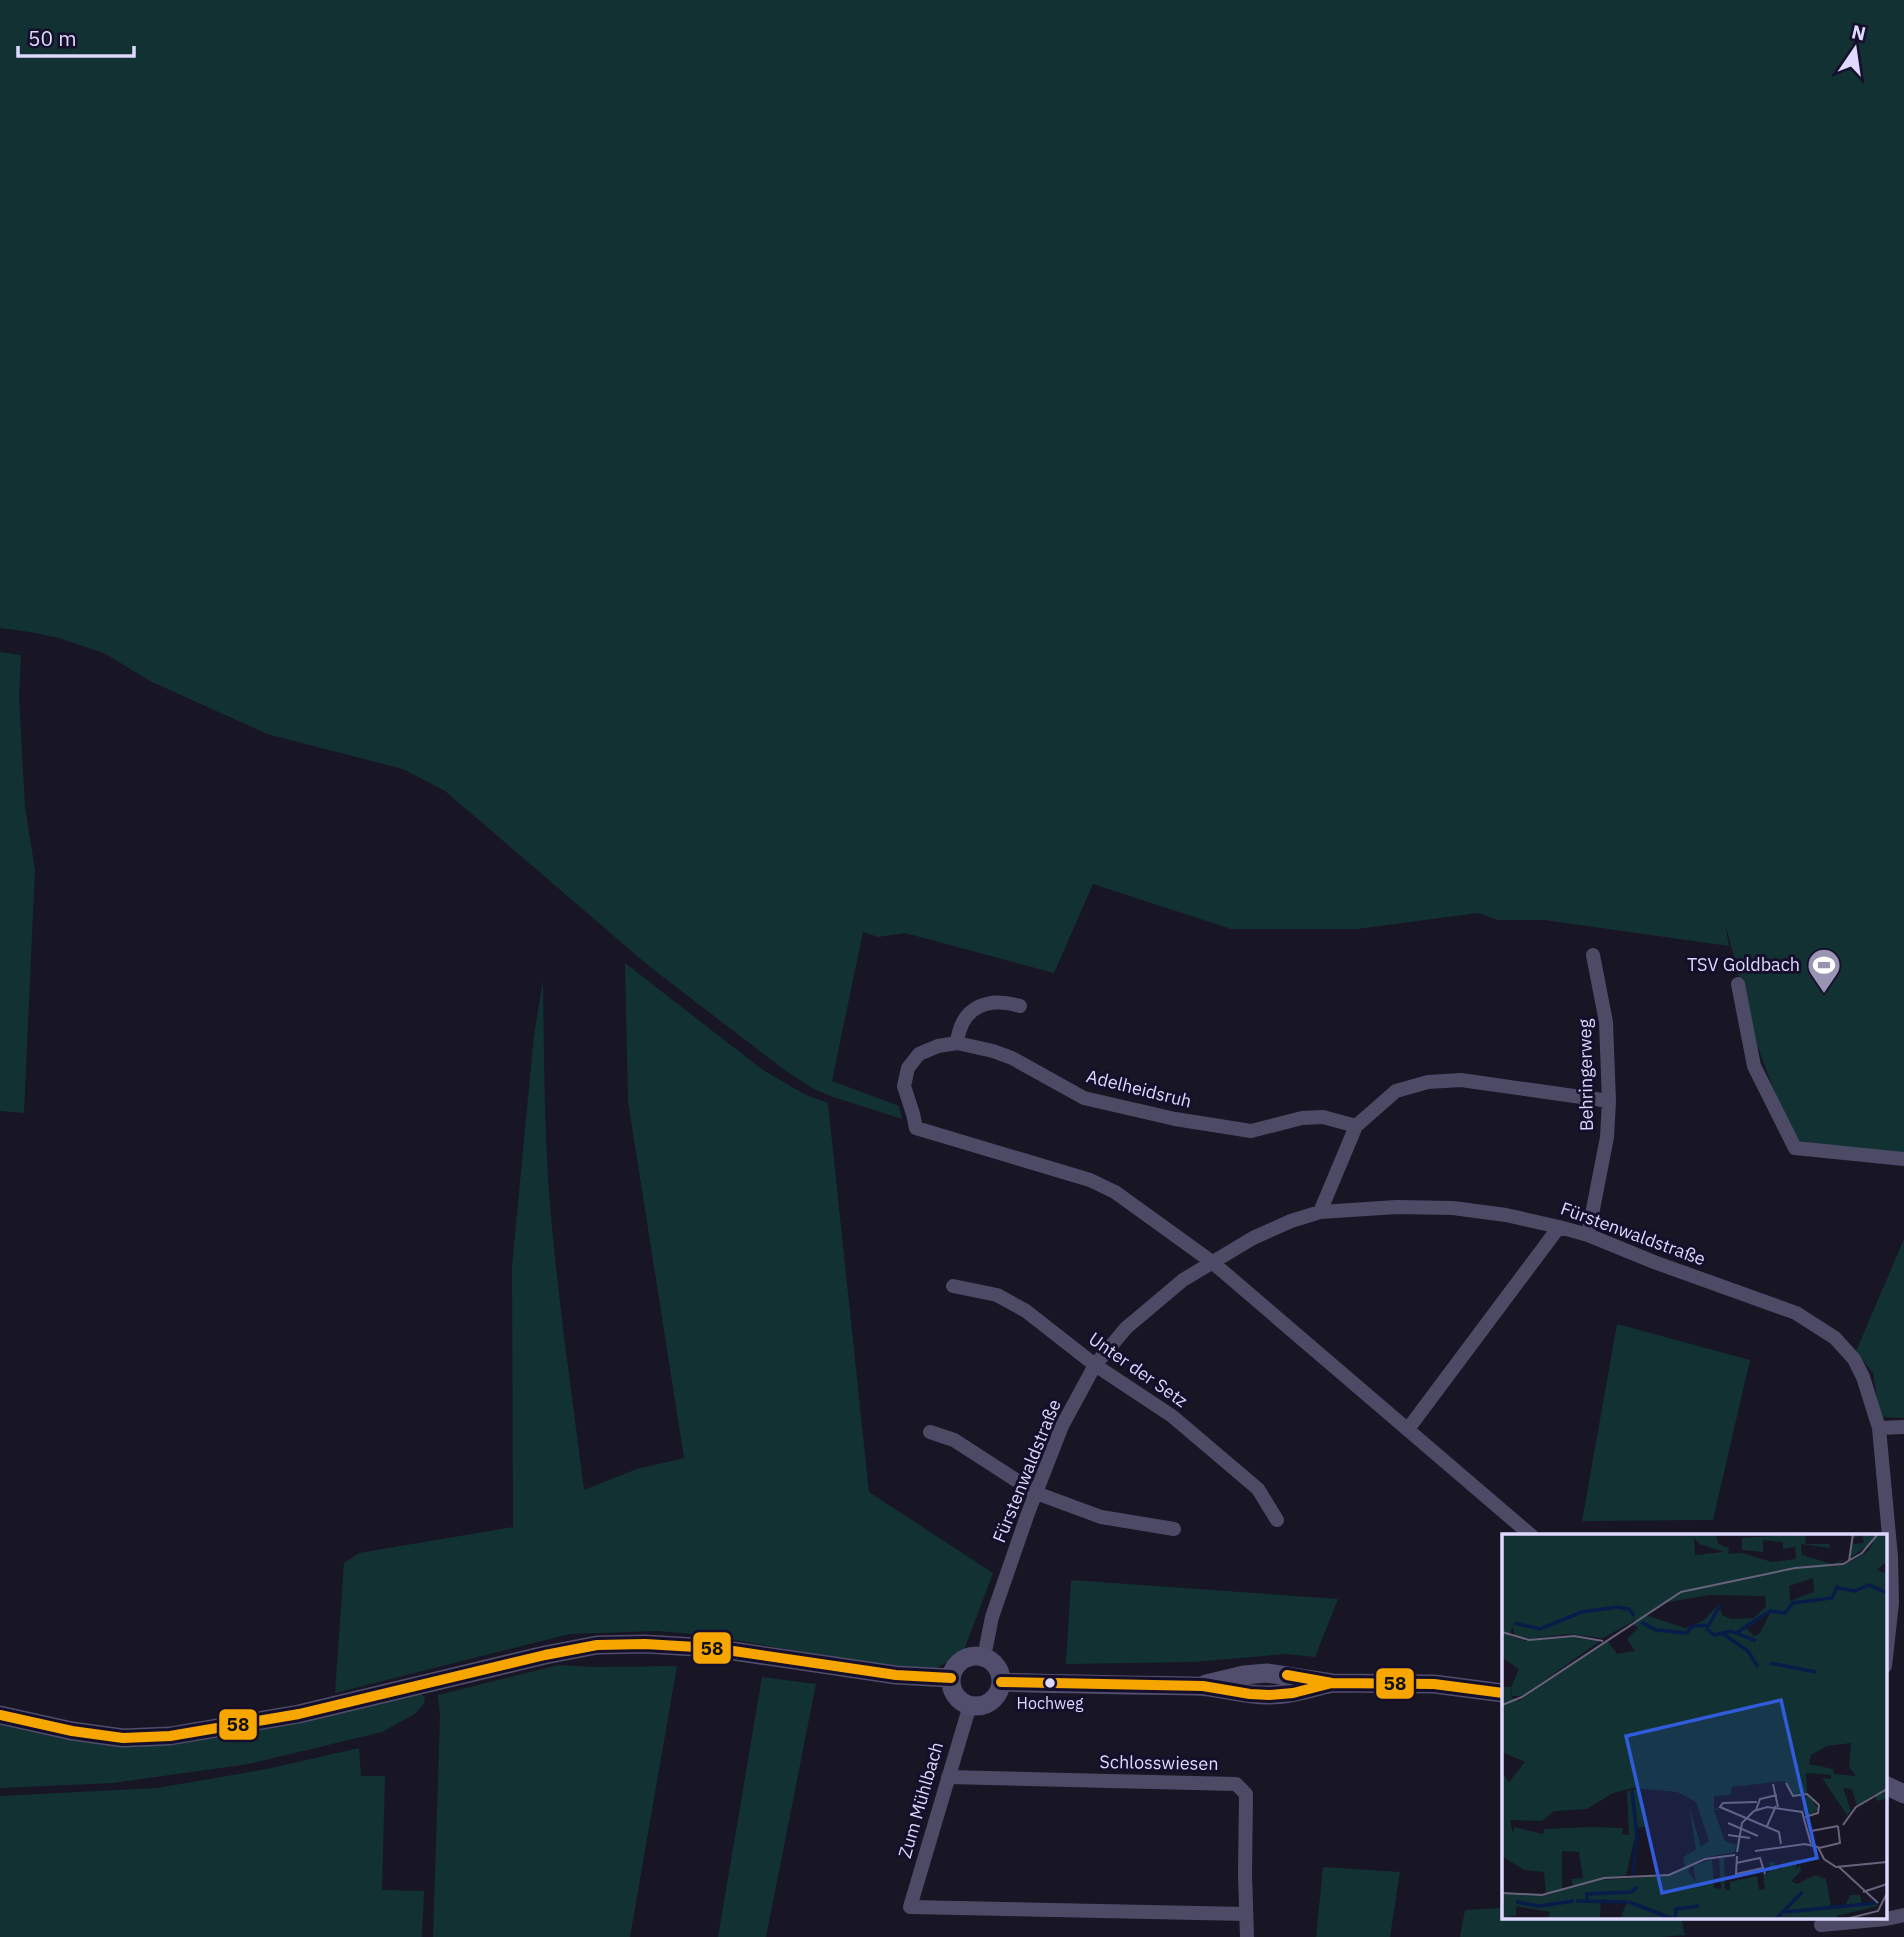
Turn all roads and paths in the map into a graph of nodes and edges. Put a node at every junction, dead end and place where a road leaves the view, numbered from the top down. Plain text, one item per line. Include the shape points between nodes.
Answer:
1 (1593, 955) dead end
2 (1738, 984) dead end
3 (1020, 1006) dead end
4 (957, 1043) junction
5 (1609, 1101) junction
6 (1356, 1126) junction
7 (1904, 1160) edge
8 (1320, 1212) junction
9 (1559, 1227) junction
10 (1588, 1235) junction
11 (1212, 1262) junction
12 (953, 1286) dead end
13 (1095, 1365) junction
14 (1904, 1427) edge
15 (1879, 1428) junction
16 (1408, 1429) junction
17 (930, 1432) dead end
18 (1036, 1493) junction
19 (1277, 1520) dead end
20 (1174, 1529) dead end
21 (1530, 1534) edge
22 (1898, 1604) edge
23 (984, 1657) junction
24 (1886, 1661) edge
25 (951, 1678) junction
26 (1001, 1682) junction
27 (1502, 1693) edge
28 (970, 1705) junction
29 (0, 1716) edge
30 (948, 1777) junction
31 (1886, 1785) edge
32 (1904, 1794) edge
33 (1246, 1914) junction
34 (1904, 1916) edge
35 (1886, 1919) edge
36 (1875, 1920) edge
37 (1821, 1925) dead end
38 (1247, 1937) edge

1 - 5 street, Behringerweg via 1606,1022
2 - 7 street via 1754,1066 1795,1148
3 - 4 street via 994,1002 980,1006 958,1029
4 - 6 street, Adelheidsruh via 1012,1058 1084,1098 1175,1119 1251,1130 1323,1117
4 - 11 street, Adelheidsruh via 919,1054 908,1068 904,1086 916,1128 1090,1180 1115,1192
5 - 6 street via 1461,1080 1428,1082 1396,1091
5 - 10 street, Behringerweg via 1607,1138
6 - 8 street
8 - 9 street, Fürstenwaldstraße via 1453,1208
8 - 11 street, Fürstenwaldstraße via 1253,1238
9 - 10 street, Fürstenwaldstraße
9 - 16 street
10 - 15 street, Fürstenwaldstraße via 1796,1314 1835,1338 1863,1377
11 - 13 street, Fürstenwaldstraße via 1126,1328
11 - 16 street
12 - 13 street, Unter der Setz via 997,1296 1026,1311
13 - 18 street, Fürstenwaldstraße via 1062,1426
13 - 19 street, Unter der Setz via 1172,1416 1258,1489
14 - 15 street
15 - 22 street, Fürstenwaldstraße
16 - 21 street
17 - 18 street via 954,1440
18 - 20 street via 1101,1517
18 - 23 street, Fürstenwaldstraße via 992,1617
22 - 24 street, Fürstenwaldstraße
23 - 25 street via 962,1660
23 - 26 street via 993,1662
25 - 28 street via 957,1697
25 - 29 street via 896,1675 713,1648 597,1645 299,1714 170,1736 123,1738
26 - 27 street via 1198,1685 1267,1672 1332,1683 1434,1684
26 - 28 street via 991,1701
28 - 30 street, Zum Mühlbach
30 - 33 street, Schlosswiesen via 1236,1784 1246,1794
30 - 33 street, Zum Mühlbach via 910,1907
31 - 32 street
33 - 38 street, Schlosswiesen
34 - 35 street
36 - 37 street

